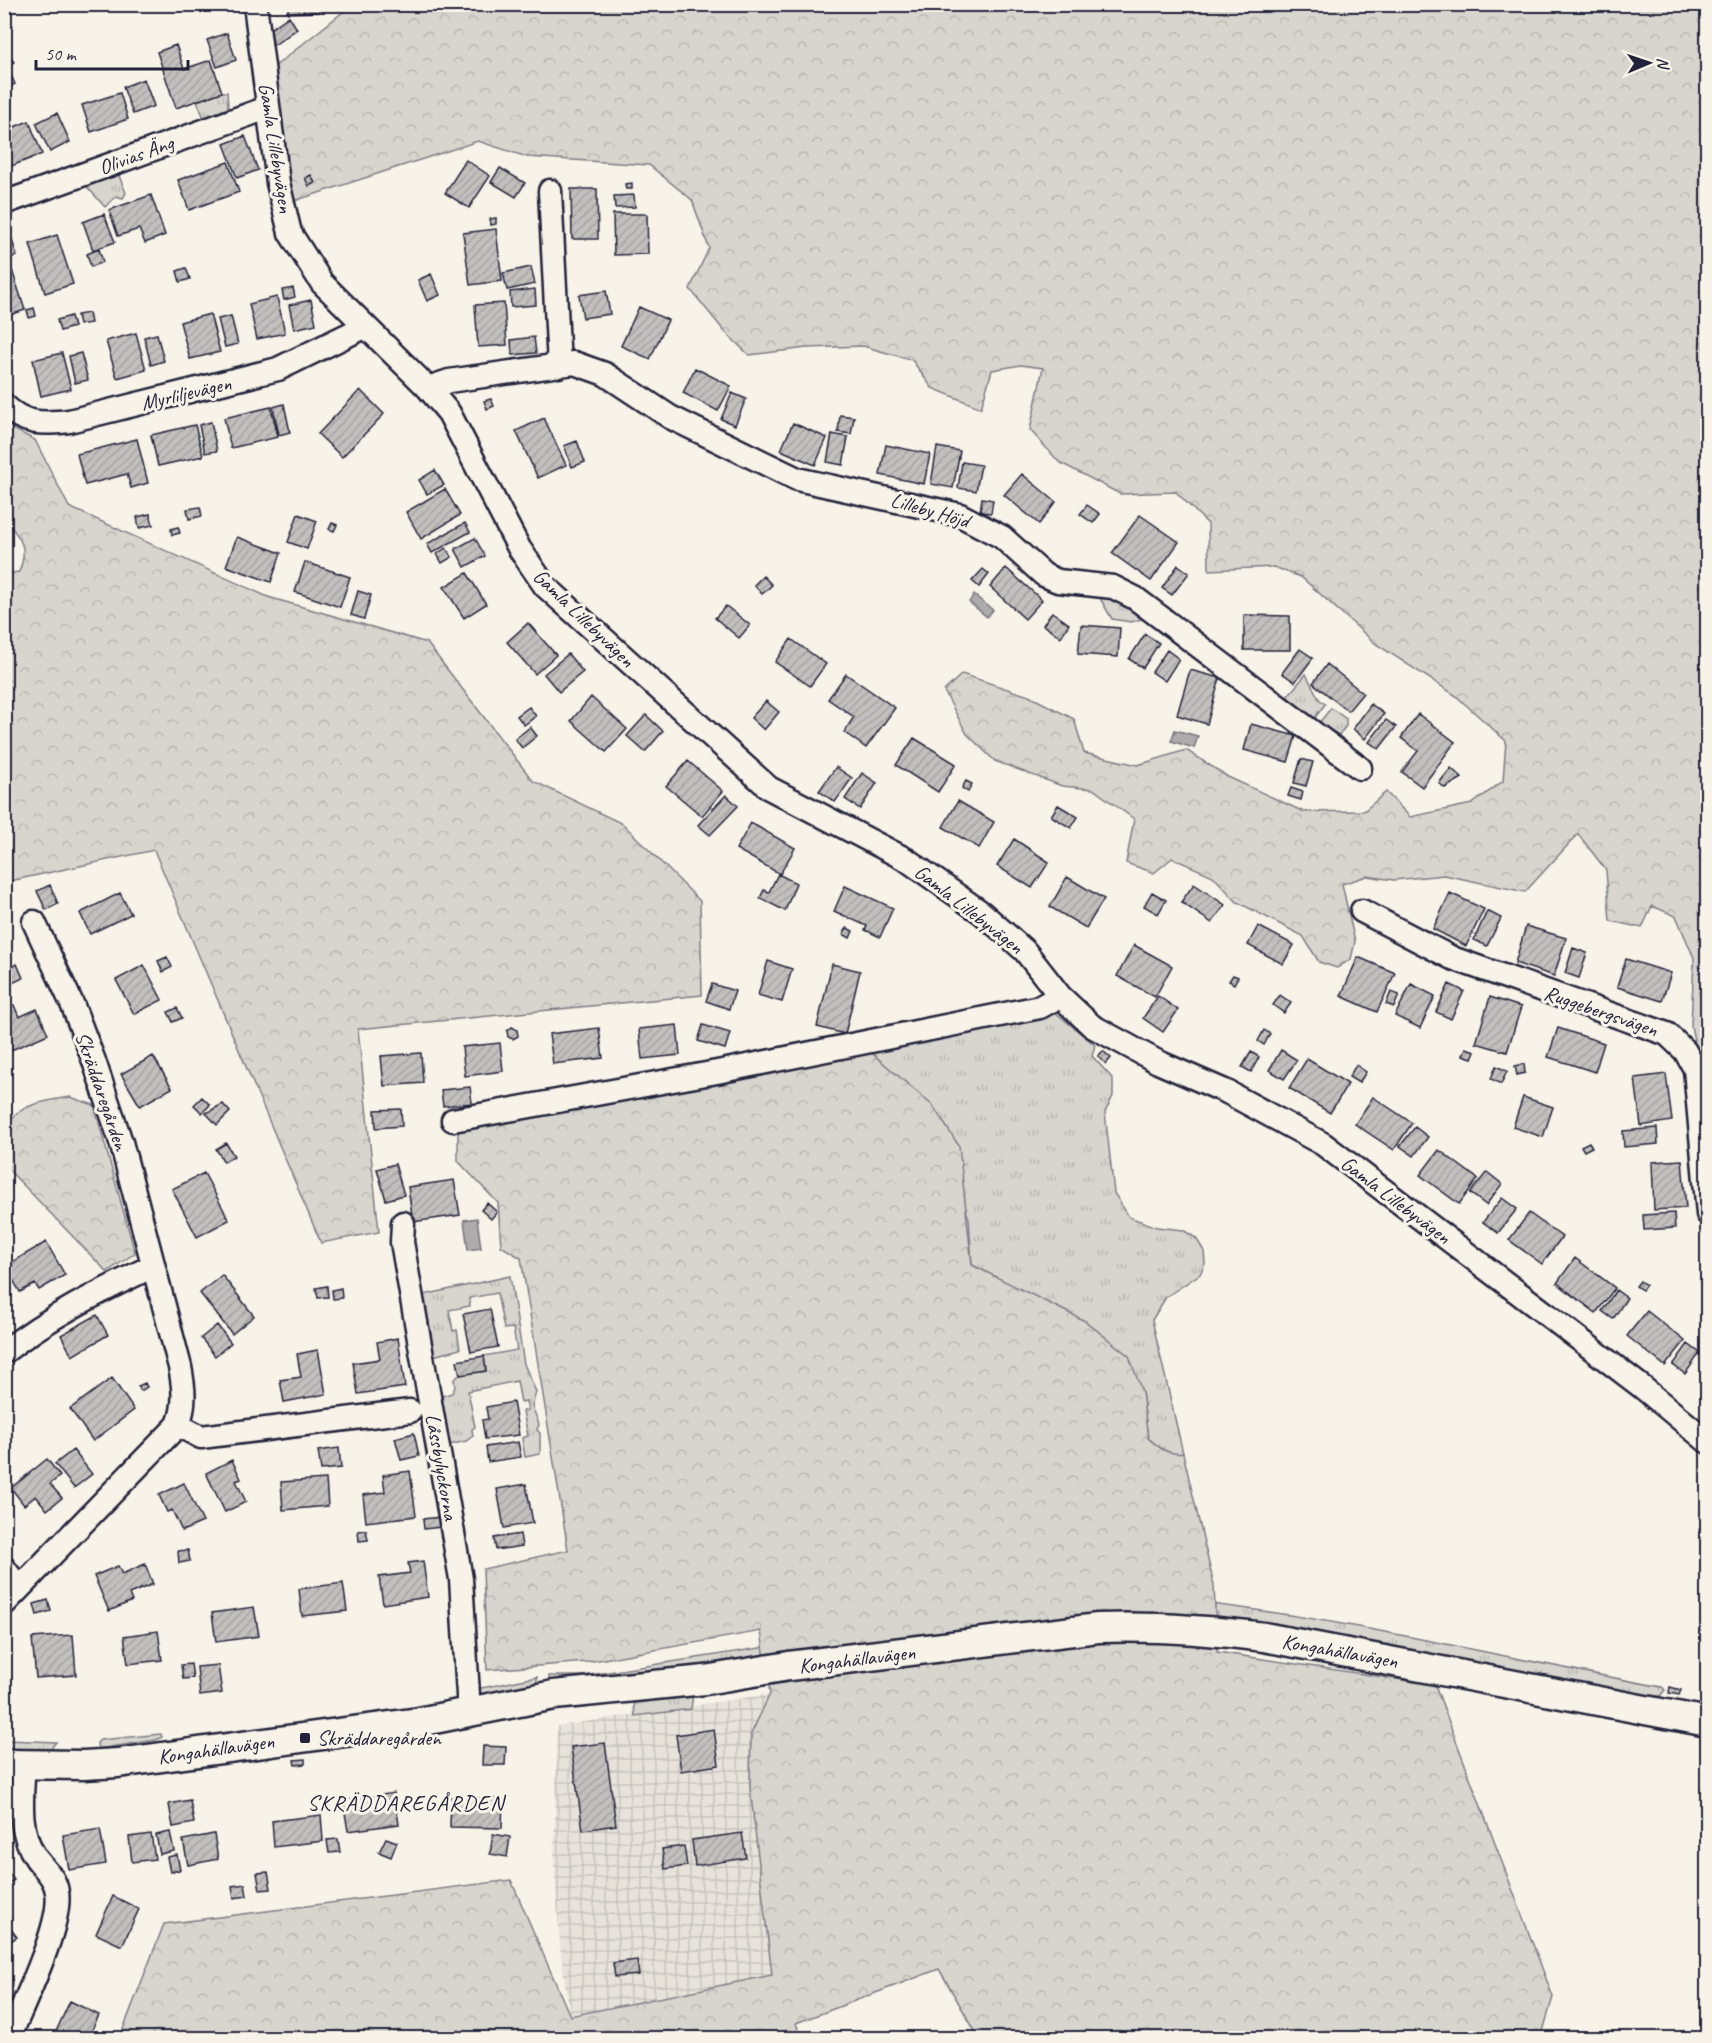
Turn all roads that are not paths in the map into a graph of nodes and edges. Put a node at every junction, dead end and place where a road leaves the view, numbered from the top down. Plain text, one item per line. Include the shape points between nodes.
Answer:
1 (255, 4) edge
2 (267, 108) junction
3 (550, 191) dead end
4 (4, 203) edge
5 (364, 327) junction
6 (559, 366) junction
7 (428, 388) junction
8 (4, 405) edge
9 (1360, 768) dead end
10 (1362, 910) dead end
11 (34, 922) dead end
12 (1060, 996) junction
13 (453, 1120) dead end
14 (1707, 1214) edge
15 (403, 1223) dead end
16 (153, 1266) junction
17 (4, 1352) edge
18 (410, 1410) dead end
19 (178, 1425) junction
20 (1707, 1442) edge
21 (4, 1568) edge
22 (11, 1595) edge
23 (469, 1712) junction
24 (1707, 1722) edge
25 (14, 1764) edge
26 (9, 2038) edge

1 - 2 street, Gamla Lillebyvägen
2 - 4 street, Olivias Äng
2 - 5 street, Gamla Lillebyvägen via 290,233 321,283
3 - 6 street
5 - 7 street, Gamla Lillebyvägen
5 - 8 street, Myrliljevägen via 278,369 69,421 28,421
6 - 7 street, Lilleby Höjd via 449,381
6 - 9 street, Lilleby Höjd via 584,365 605,374 670,417 797,479 960,515 1002,537 1044,575 1113,587 1136,598
7 - 12 street, Gamla Lillebyvägen via 449,413 519,548 545,586 769,788 932,876 1009,936
10 - 14 street, Ruggebergsvägen via 1452,958 1667,1034 1685,1051 1695,1069
11 - 16 street, Skräddaregården via 94,1061 121,1142
12 - 13 street via 1040,1007
12 - 20 street, Gamla Lillebyvägen via 1112,1038 1227,1092 1323,1144 1642,1387
15 - 23 street, Låssbylyckorna via 402,1242 461,1579
16 - 17 street via 90,1296
16 - 19 street, Skräddaregården via 185,1394
18 - 19 street via 201,1437
19 - 22 street
21 - 22 street
23 - 24 street, Kongahällavägen via 555,1695 1139,1626 1264,1637
23 - 25 street, Kongahällavägen via 118,1763
25 - 26 street via 25,1835 35,1858 51,1875 58,1898 50,1934

